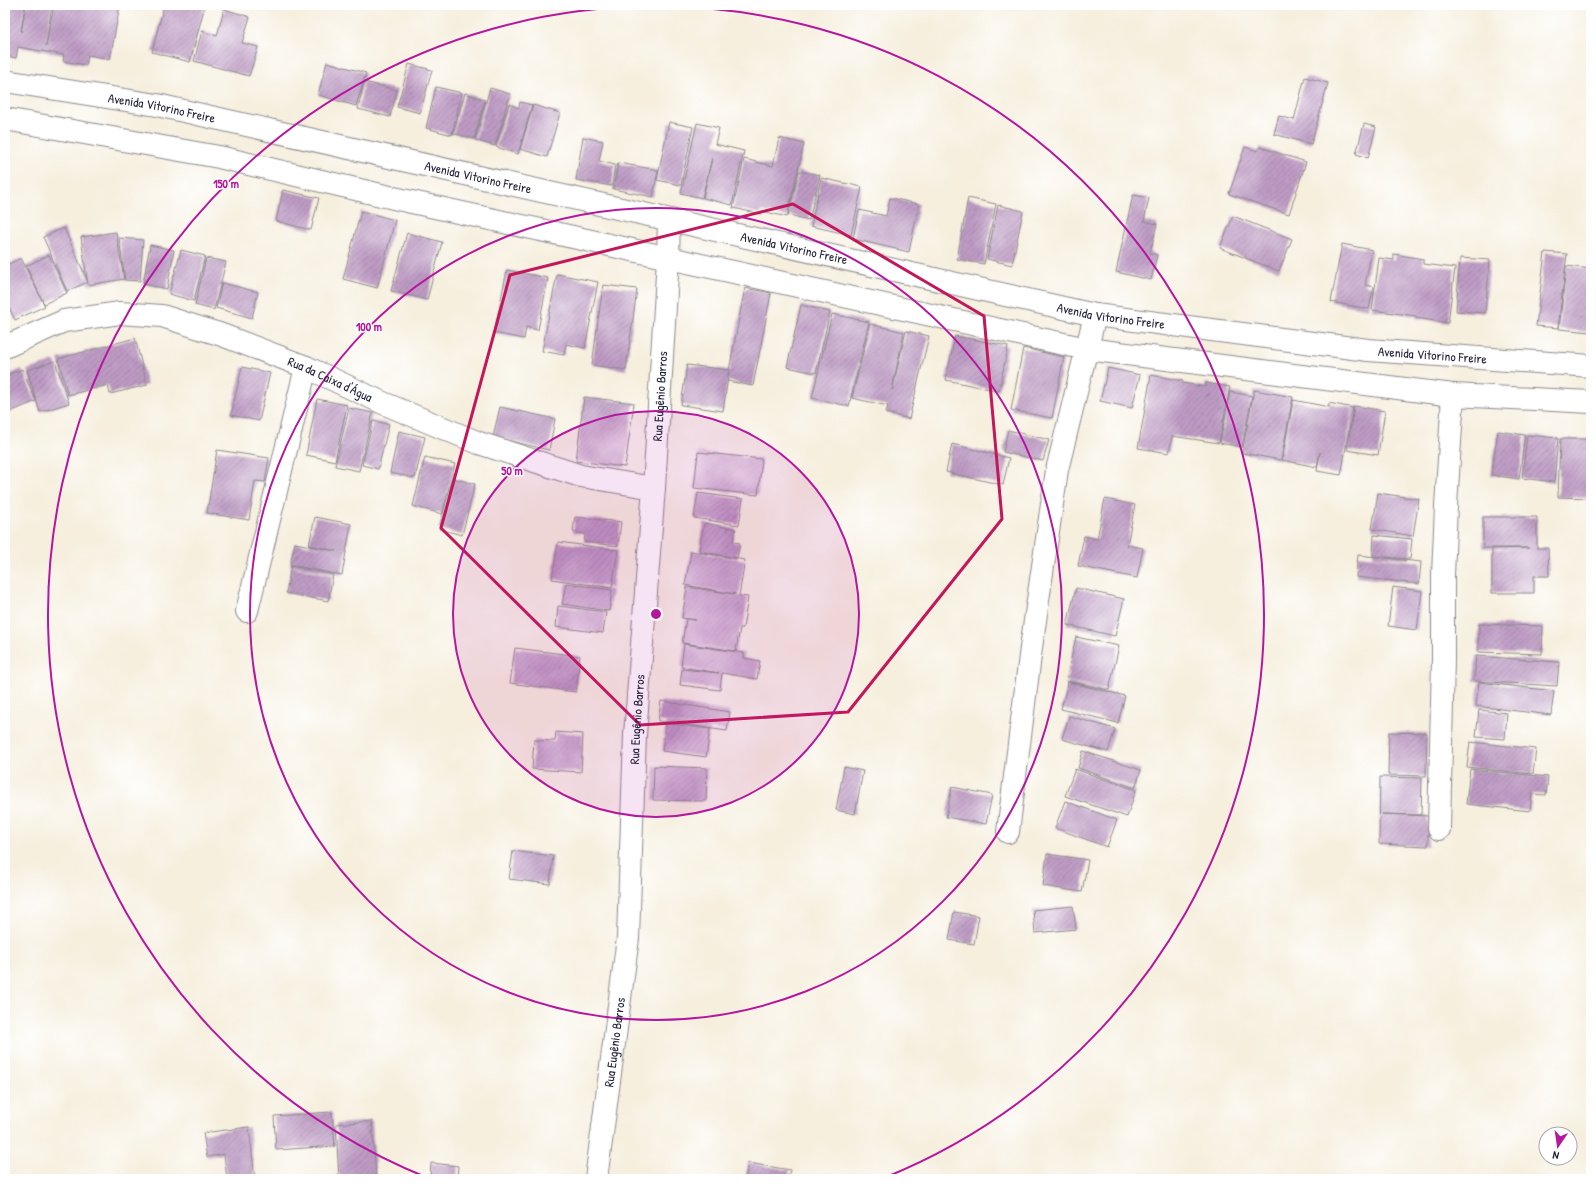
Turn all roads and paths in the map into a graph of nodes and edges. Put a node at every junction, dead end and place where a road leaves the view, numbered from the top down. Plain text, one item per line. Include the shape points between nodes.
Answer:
1 (5, 81) edge
2 (5, 119) edge
3 (669, 220) junction
4 (668, 258) junction
5 (1096, 315) junction
6 (5, 348) edge
7 (1087, 349) junction
8 (1591, 366) edge
9 (306, 367) junction
10 (1453, 395) junction
11 (1591, 402) edge
12 (654, 488) junction
13 (247, 611) dead end
14 (1439, 829) dead end
15 (1008, 832) dead end
16 (596, 1179) edge

1 - 3 street, Avenida Vitorino Freire via 157,105
2 - 4 street via 219,157
3 - 4 street, Rua Eugênio Barros
3 - 5 street, Avenida Vitorino Freire
4 - 7 street
4 - 12 street, Rua Eugênio Barros
5 - 7 street
5 - 8 street, Avenida Vitorino Freire via 1368,350
6 - 9 street, Rua da Caixa d'Água via 64,321 120,313 162,316 222,335
7 - 10 street
7 - 15 street via 1057,470
9 - 12 street, Rua da Caixa d'Água via 485,446 581,476
9 - 13 street
10 - 11 street
10 - 14 street via 1445,537
12 - 16 street, Rua Eugênio Barros via 635,735 628,938

